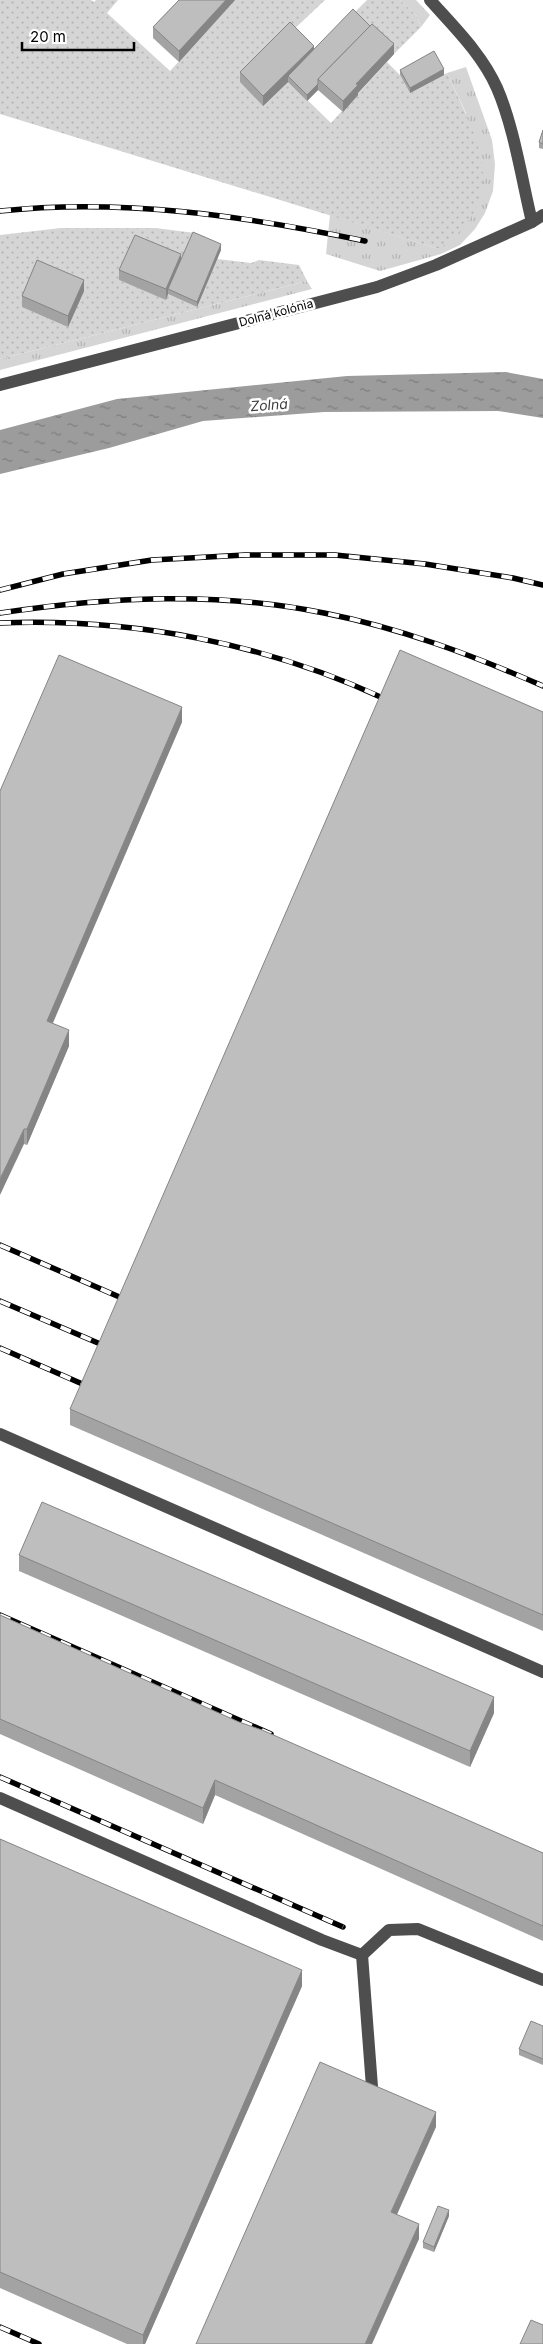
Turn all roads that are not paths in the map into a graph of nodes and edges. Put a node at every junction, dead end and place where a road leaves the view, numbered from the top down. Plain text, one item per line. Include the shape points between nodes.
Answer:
1 (430, 0) edge
2 (538, 218) edge
3 (0, 385) edge
4 (0, 1434) edge
5 (543, 1672) edge
6 (0, 1798) edge
7 (362, 1955) junction
8 (543, 1980) edge
9 (373, 2100) edge

1 - 2 lane via 468,41 497,88
2 - 3 lane, Dolná kolónia via 436,266 377,287
4 - 5 lane
6 - 7 lane
7 - 8 lane via 389,1930 418,1929
7 - 9 lane

